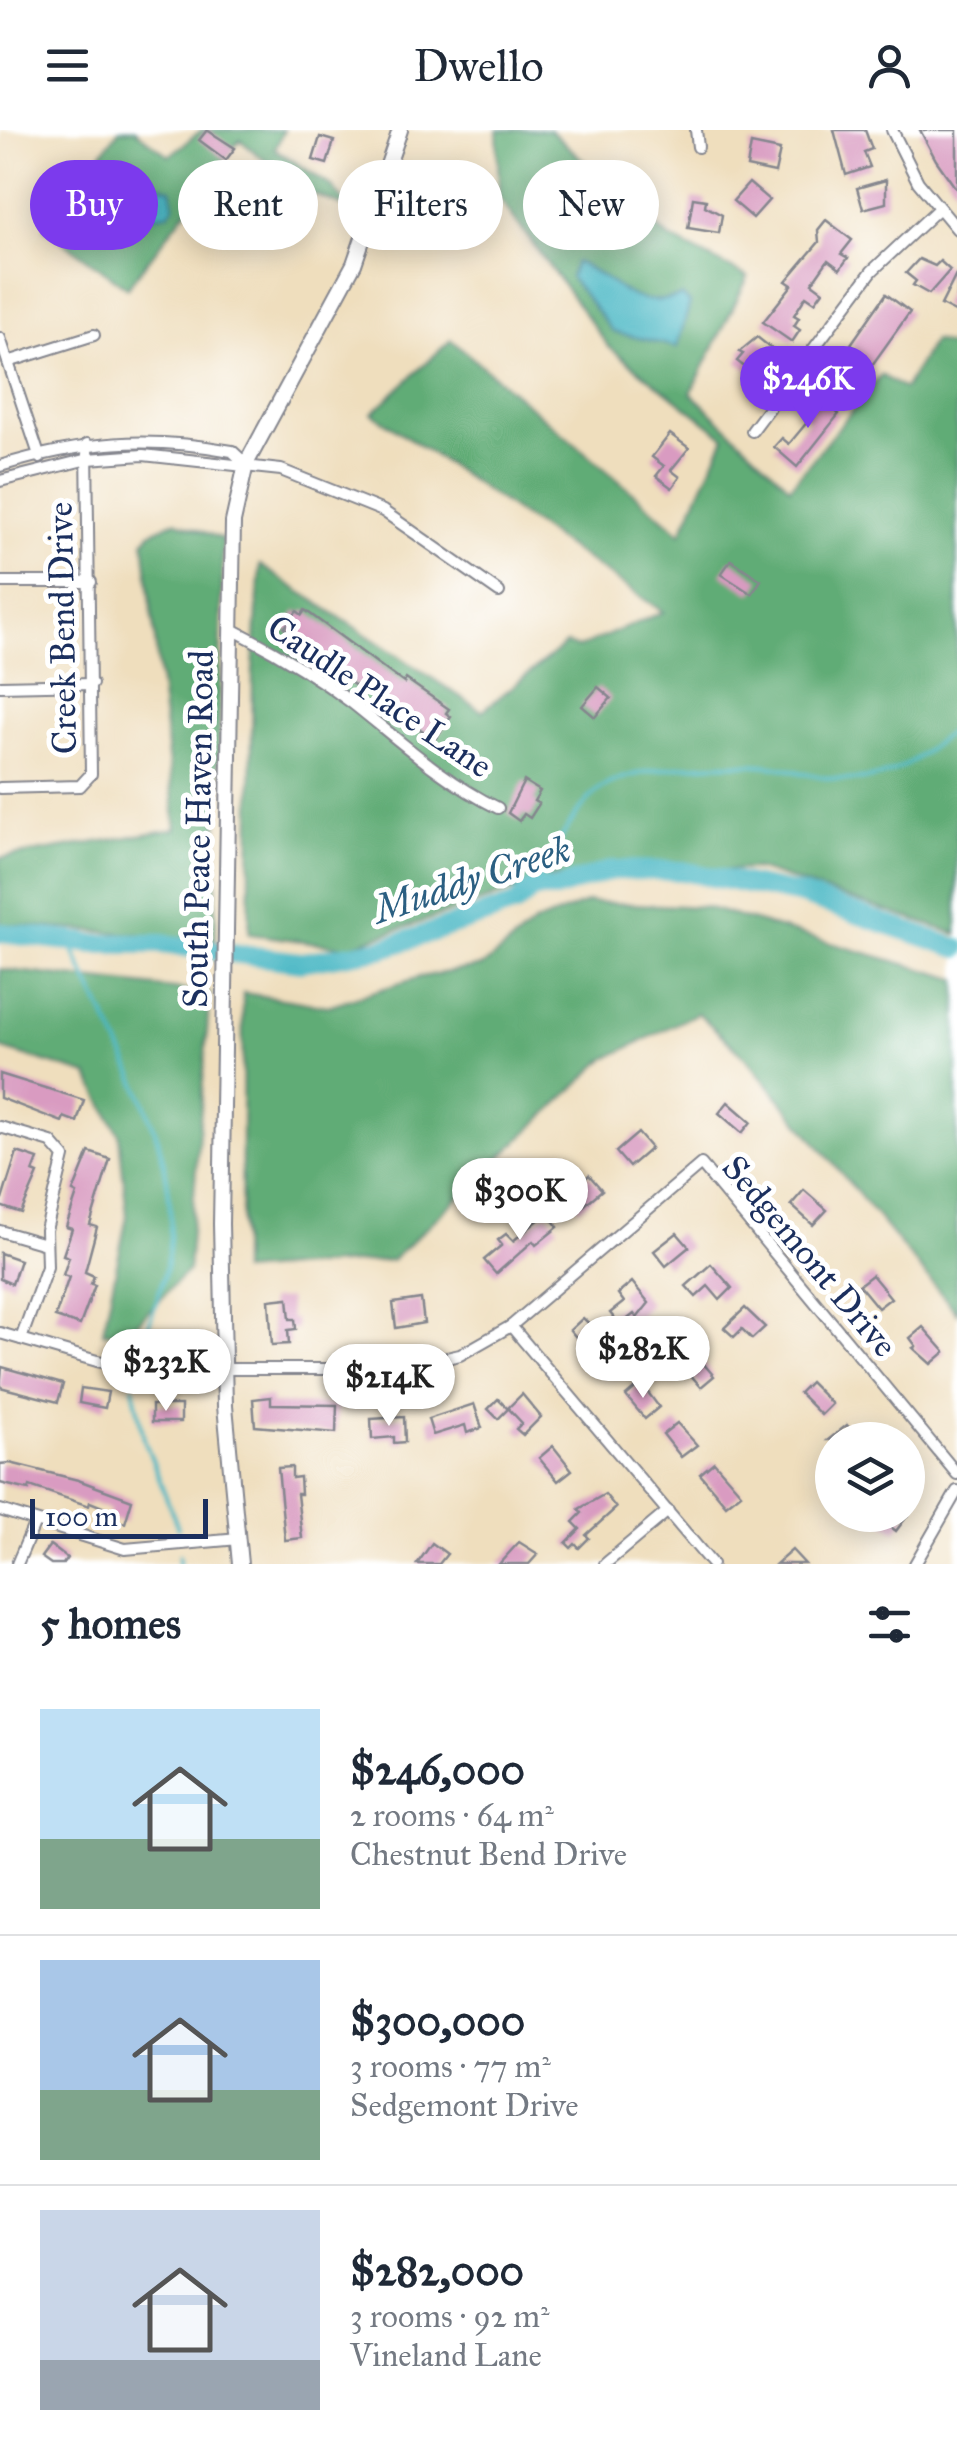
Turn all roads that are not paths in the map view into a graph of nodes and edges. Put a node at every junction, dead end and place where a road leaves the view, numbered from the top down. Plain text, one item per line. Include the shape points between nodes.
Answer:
1 (398, 130) edge
2 (696, 130) edge
3 (892, 130) edge
4 (698, 147) dead end
5 (937, 210) junction
6 (957, 229) edge
7 (94, 336) dead end
8 (0, 338) edge
9 (8, 362) junction
10 (752, 431) dead end
11 (88, 444) junction
12 (39, 454) junction
13 (88, 459) junction
14 (246, 464) junction
15 (0, 466) edge
16 (43, 468) junction
17 (0, 481) edge
18 (0, 582) edge
19 (90, 582) junction
20 (499, 592) dead end
21 (232, 629) junction
22 (92, 684) junction
23 (0, 686) edge
24 (0, 788) edge
25 (498, 808) dead end
26 (0, 1127) edge
27 (0, 1231) edge
28 (45, 1244) junction
29 (510, 1326) junction
30 (0, 1332) edge
31 (21, 1339) junction
32 (224, 1368) junction
33 (957, 1474) edge
34 (957, 1491) edge
35 (0, 1510) edge
36 (668, 1511) junction
37 (35, 1522) junction
38 (238, 1539) junction
39 (17, 1564) edge
40 (240, 1564) edge
41 (606, 1564) edge
42 (712, 1564) edge
43 (915, 1564) edge

1 - 14 main road, South Peace Haven Road via 354,264
2 - 4 street
3 - 5 street
5 - 6 street
5 - 10 street via 872,271
7 - 9 street
8 - 9 street
9 - 12 street
11 - 12 street
11 - 13 street, Creek Bend Drive
11 - 14 street via 210,447 232,451
12 - 15 street
12 - 16 street
13 - 14 street via 143,455
13 - 16 street
13 - 19 street, Creek Bend Drive
14 - 20 street via 308,478 383,511
14 - 21 main road, South Peace Haven Road via 233,522
16 - 17 street
18 - 19 street
19 - 22 street, Creek Bend Drive
21 - 25 street, Caudle Place Lane via 319,681 424,762
21 - 32 main road, South Peace Haven Road
22 - 23 street
22 - 24 street, Creek Bend Drive via 92,768 85,784
26 - 28 street via 62,1150
27 - 28 street
28 - 31 street via 46,1267
29 - 32 street, Sedgemont Drive via 460,1354 420,1364
29 - 33 street, Sedgemont Drive via 701,1164
29 - 36 street
30 - 31 street, Sedgemont Drive
31 - 32 street, Sedgemont Drive via 132,1368
32 - 38 main road, South Peace Haven Road
34 - 43 street
35 - 37 street
36 - 41 street
36 - 42 street
37 - 38 street via 126,1549
37 - 39 street
38 - 40 main road, South Peace Haven Road

